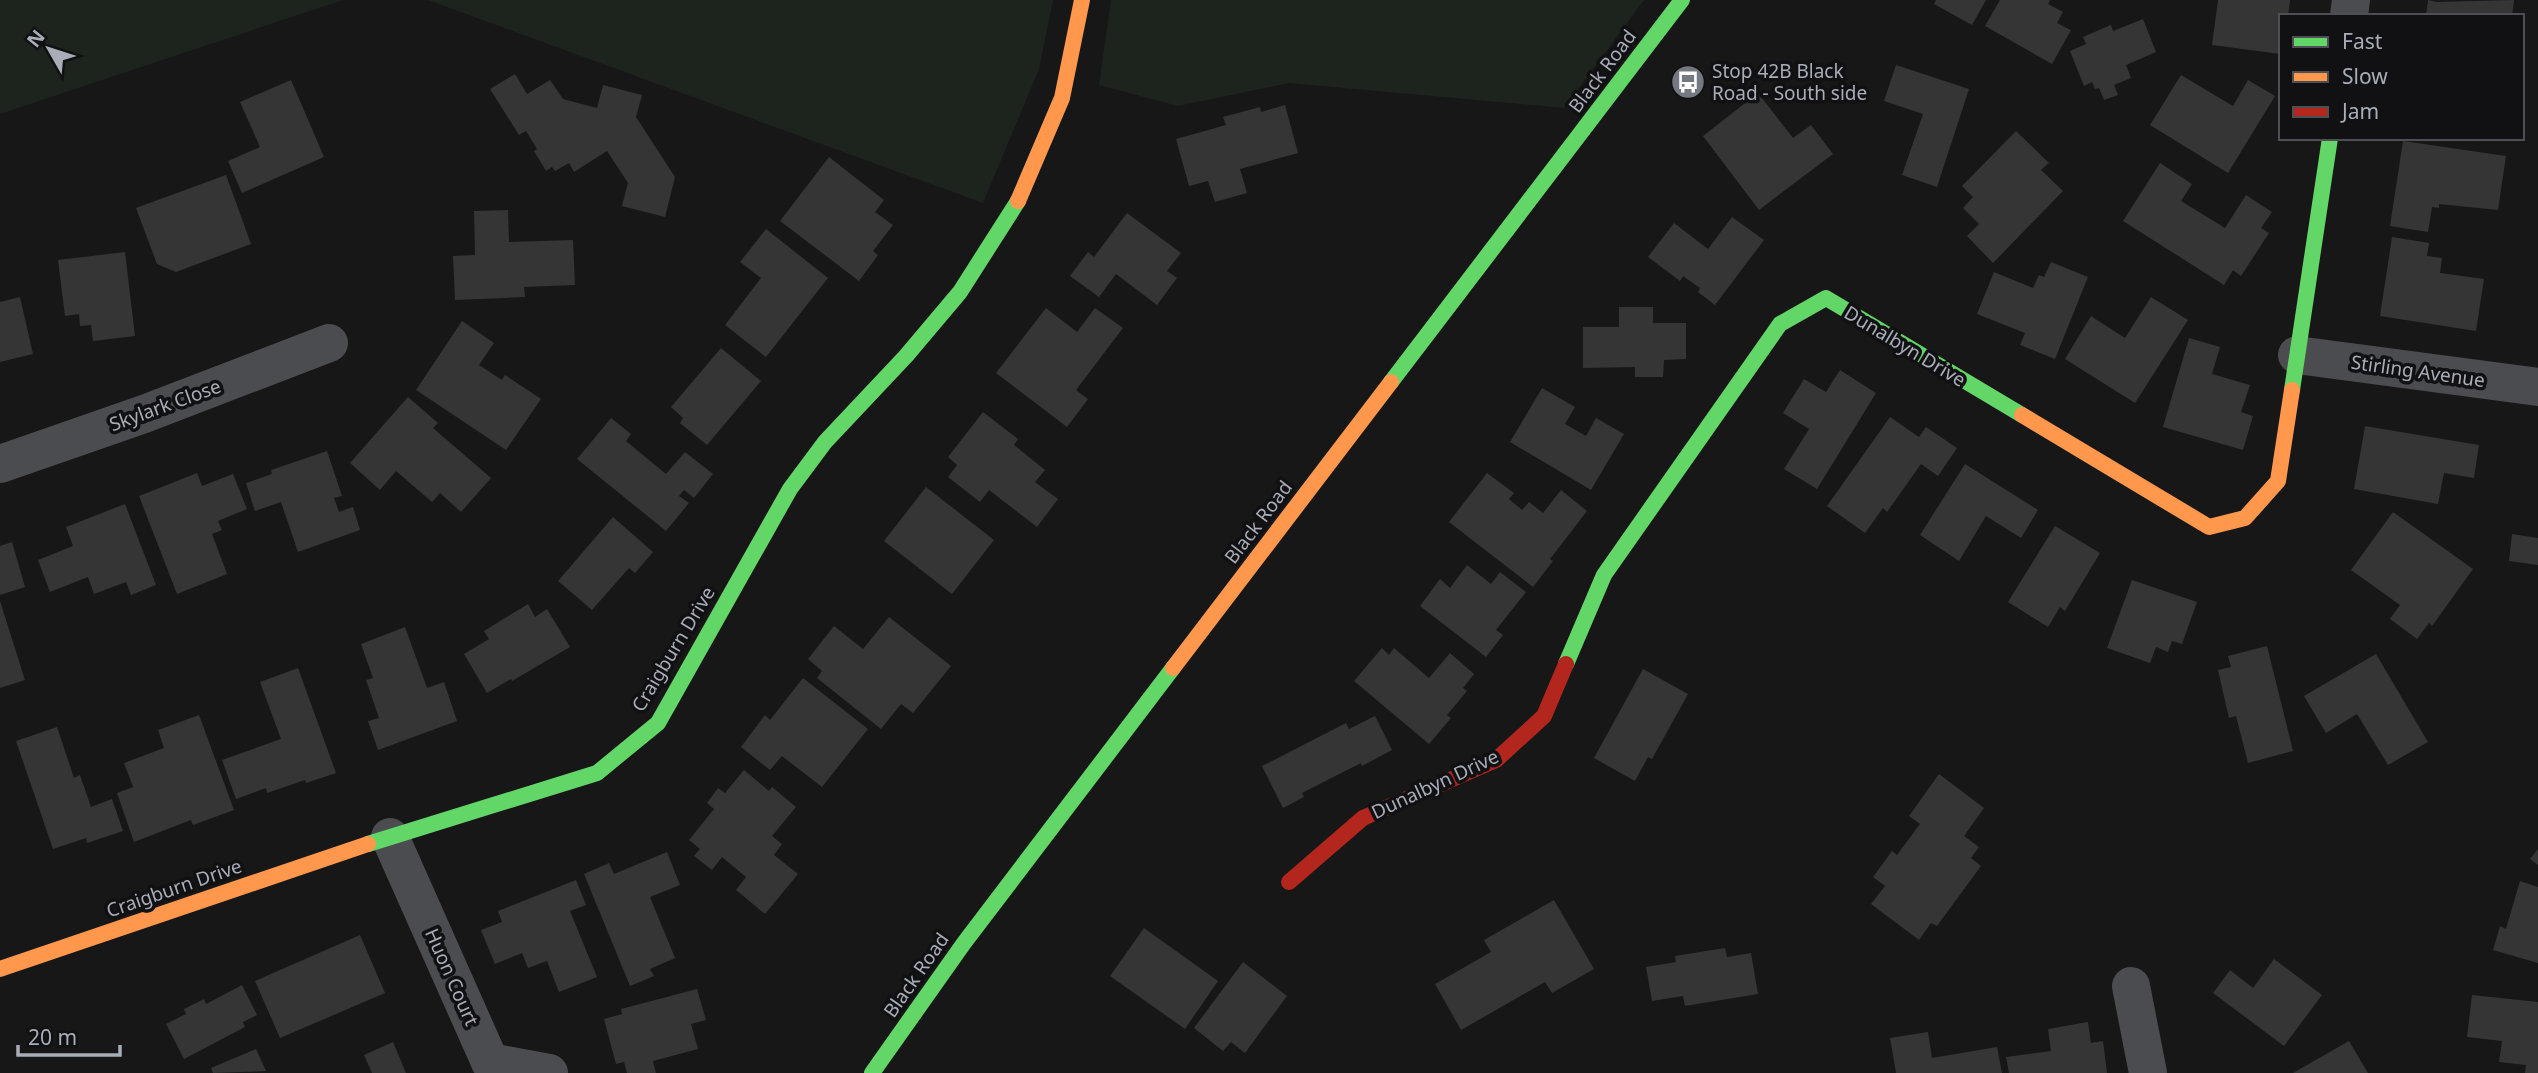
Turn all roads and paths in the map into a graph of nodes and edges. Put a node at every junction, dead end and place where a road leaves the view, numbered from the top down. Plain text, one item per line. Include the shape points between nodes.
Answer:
1 (1082, 0) edge
2 (1682, 0) edge
3 (2330, 140) edge
4 (329, 343) dead end
5 (2297, 355) junction
6 (2538, 387) edge
7 (0, 464) edge
8 (390, 837) junction
9 (1289, 882) dead end
10 (0, 967) edge
11 (2132, 986) dead end
12 (549, 1073) edge
13 (872, 1073) edge
14 (2148, 1073) edge

1 - 8 street, Craigburn Drive via 1062,98 1023,193 960,292 825,442 790,489 658,723 597,774
2 - 13 street, Black Road via 964,943
3 - 5 street, Dunalbyn Drive
4 - 7 street, Skylark Close
5 - 6 street, Stirling Avenue
5 - 9 street, Dunalbyn Drive via 2278,481 2245,518 2209,527 1826,299 1780,324 1604,575 1545,716 1496,760 1363,818
8 - 10 street, Craigburn Drive
8 - 12 street, Huon Court via 490,1062
11 - 14 street

